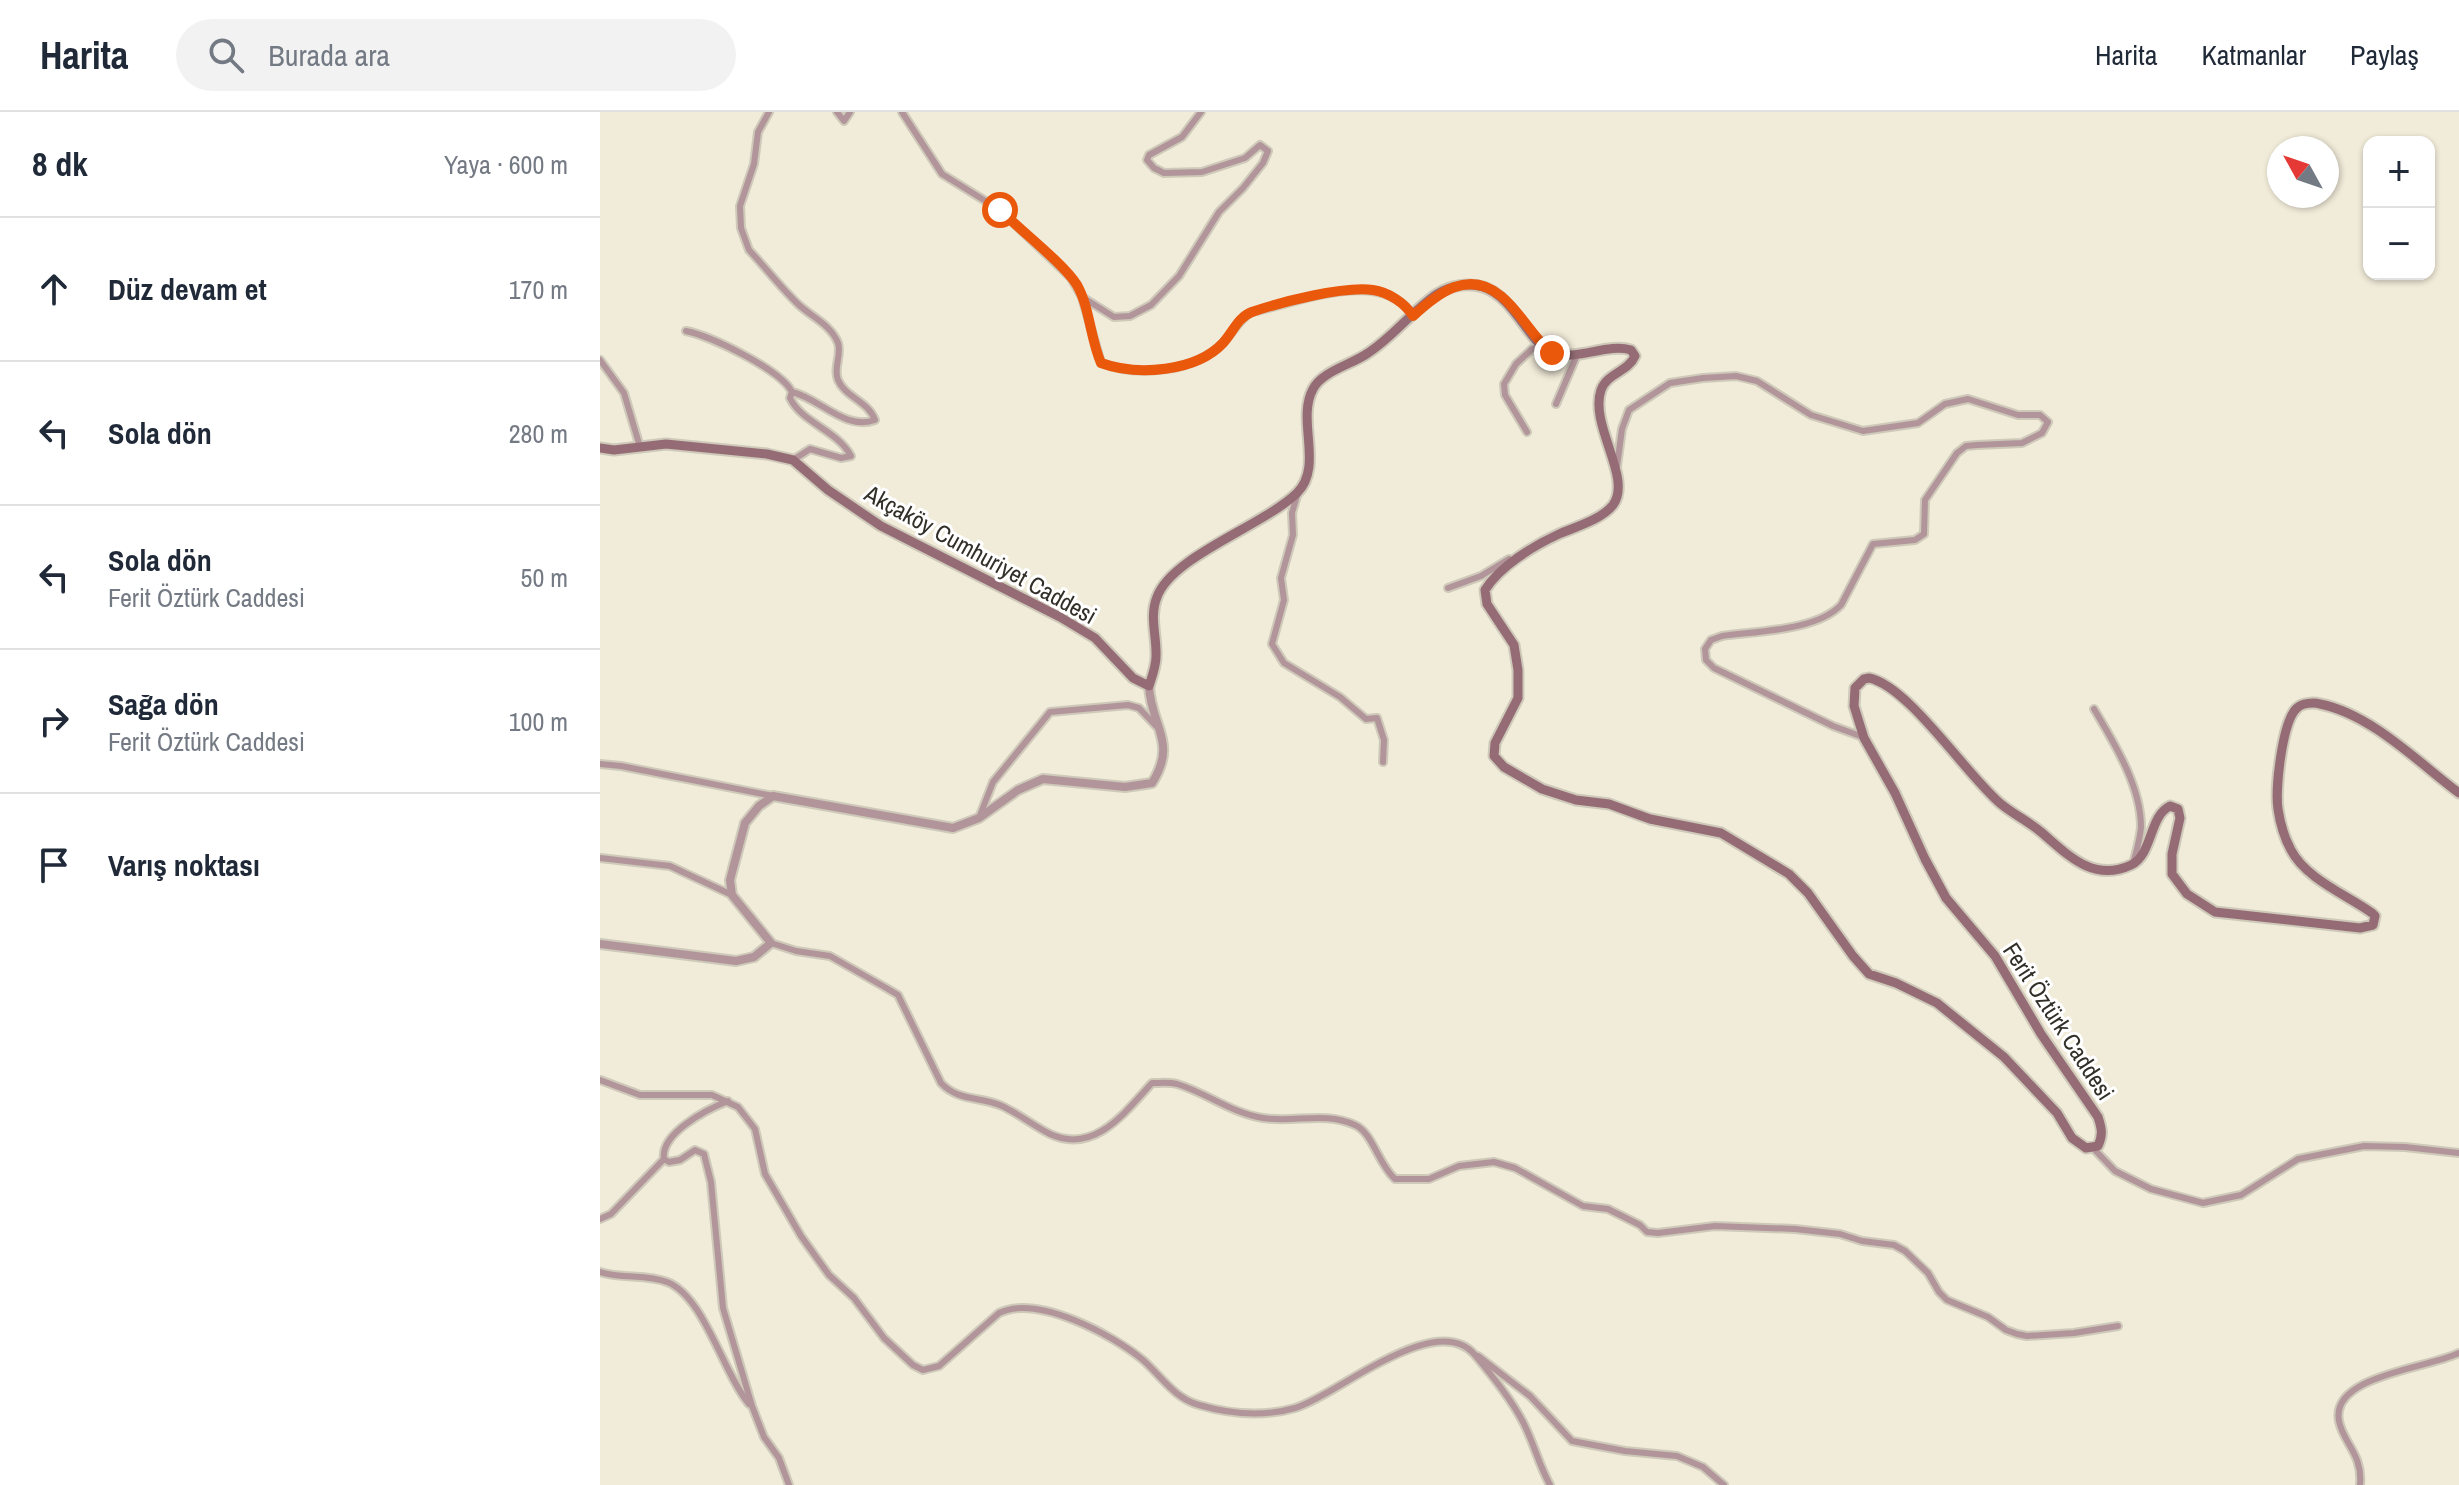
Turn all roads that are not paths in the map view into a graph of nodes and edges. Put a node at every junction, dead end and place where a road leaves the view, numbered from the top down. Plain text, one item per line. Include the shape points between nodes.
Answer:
1 (769, 112) edge
2 (837, 112) edge
3 (850, 112) edge
4 (902, 112) edge
5 (1201, 112) edge
6 (1082, 297) junction
7 (1413, 316) junction
8 (686, 331) dead end
9 (1542, 345) junction
10 (1577, 355) junction
11 (600, 360) edge
12 (792, 392) junction
13 (1556, 404) dead end
14 (1527, 432) dead end
15 (640, 447) junction
16 (600, 448) edge
17 (793, 460) junction
18 (1617, 474) junction
19 (1298, 492) junction
20 (1521, 556) junction
21 (1448, 588) dead end
22 (1149, 686) junction
23 (2094, 709) dead end
24 (1161, 732) junction
25 (1864, 738) junction
26 (1383, 762) dead end
27 (600, 764) edge
28 (2459, 793) edge
29 (773, 796) junction
30 (979, 818) junction
31 (600, 858) edge
32 (2133, 864) junction
33 (732, 895) junction
34 (771, 943) junction
35 (600, 944) edge
36 (600, 1080) edge
37 (729, 1101) junction
38 (2092, 1147) junction
39 (2459, 1153) edge
40 (664, 1159) junction
41 (600, 1219) edge
42 (600, 1272) edge
43 (2118, 1326) dead end
44 (2459, 1353) edge
45 (1475, 1354) junction
46 (752, 1406) junction
47 (789, 1485) edge
48 (1550, 1485) edge
49 (1724, 1485) edge
50 (2360, 1485) edge

1 - 12 street via 758,132 742,196 744,239 801,307 828,327 839,347 838,379 871,409 875,420 865,424 844,417
2 - 3 street via 844,121
4 - 6 street via 942,174 1000,210 1071,278
5 - 6 street via 1182,137 1149,155 1150,165 1164,173 1202,172 1245,158 1260,145 1268,151 1263,163 1219,212 1179,276 1146,309 1114,317
6 - 7 street via 1101,363 1134,370 1169,369 1201,357 1221,345 1251,312 1306,298 1374,290 1407,306
7 - 9 main road via 1450,288 1483,287 1501,296
7 - 19 main road via 1367,355 1314,385 1307,404 1309,472
8 - 12 street via 705,335 763,366
9 - 10 main road via 1552,353
9 - 14 street via 1516,364 1504,384
10 - 13 street
10 - 18 main road via 1625,348 1635,353 1631,364 1609,377 1601,390 1599,410
11 - 15 street via 624,393
12 - 17 street via 794,407 838,439 851,456 810,449
15 - 16 main road
15 - 17 main road via 666,444
17 - 22 main road, Akçaköy Cumhuriyet Caddesi via 881,526 1095,638 1133,678
18 - 20 main road via 1618,495 1607,511
18 - 25 street via 1629,410 1670,383 1703,378 1757,381 1811,415 1863,431 1918,423 1945,404 1968,399 2018,415 2040,415 2048,422 2042,433 2022,443 1966,446 1957,453 1925,500 1924,534 1915,540 1873,544 1833,613 1802,624 1722,636 1705,649 1714,668
19 - 22 main road via 1174,572 1157,595 1156,658
19 - 26 street via 1281,578 1284,600 1272,644 1284,663 1366,719 1377,718
20 - 21 street
20 - 38 main road via 1485,590 1487,604 1514,645 1518,670 1516,705 1493,750 1498,761 1542,789 1576,800 1721,833 1789,874 1869,974 1937,1003 2004,1057 2057,1113 2072,1138
22 - 24 street
23 - 32 street via 2125,768 2139,811
24 - 30 street via 1165,758 1152,783 1125,787 1043,779
24 - 30 street via 1147,714 1128,705 1050,712 993,782
25 - 32 main road, Ferit Öztürk Caddesi via 1853,695 1869,678 1904,701 2001,804 2075,861 2109,872
25 - 38 main road, Ferit Öztürk Caddesi via 1946,898 1995,956 2098,1117 2103,1130 2098,1146
27 - 29 street
28 - 32 main road via 2361,720 2306,704 2296,709 2285,732 2277,806 2283,833 2292,853 2325,885 2375,916 2373,925 2360,928 2215,912 2187,894 2172,874 2180,818 2174,806 2163,810
29 - 30 street via 953,828
29 - 33 street via 745,823 730,880
31 - 33 street via 670,866
33 - 34 street
34 - 35 street via 754,957 736,961
34 - 43 street via 830,956 898,995 948,1091 1002,1106 1061,1138 1106,1129 1152,1083 1175,1083 1246,1114 1280,1120 1317,1116 1356,1125 1395,1179 1429,1179 1459,1166 1494,1162 1583,1206 1608,1209 1647,1232 1715,1226 1795,1229 1894,1245 1928,1273 1947,1300 2017,1334
36 - 37 street via 640,1095 712,1095
37 - 40 street via 707,1109 679,1131 664,1147
37 - 45 street via 752,1124 765,1174 829,1275 884,1338 923,1370 939,1366 1010,1308 1056,1314 1103,1334 1196,1404 1256,1414 1296,1408 1374,1364 1427,1344 1456,1343
38 - 39 street via 2115,1171 2151,1189 2203,1203 2241,1195 2298,1159 2364,1146
40 - 41 street
40 - 46 street via 675,1162 701,1150 706,1159 723,1308
42 - 46 street via 674,1286 697,1310
44 - 50 street via 2348,1393 2338,1407 2339,1424 2354,1450
45 - 48 street via 1517,1412
45 - 49 street via 1530,1396 1572,1441 1677,1456 1703,1467
46 - 47 street

